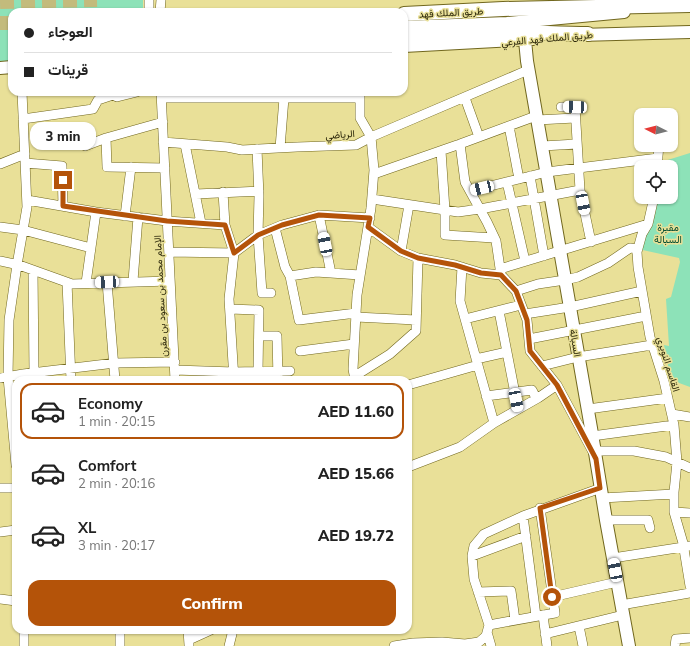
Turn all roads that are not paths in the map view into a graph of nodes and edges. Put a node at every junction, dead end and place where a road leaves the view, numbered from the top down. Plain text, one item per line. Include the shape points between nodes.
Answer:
1 (690, 5) edge
2 (662, 7) junction
3 (408, 14) edge
4 (408, 27) edge
5 (690, 32) edge
6 (588, 34) junction
7 (408, 36) edge
8 (525, 40) junction
9 (408, 46) edge
10 (528, 70) junction
11 (22, 96) edge
12 (110, 96) edge
13 (161, 96) edge
14 (202, 96) edge
15 (335, 96) edge
16 (360, 96) edge
17 (284, 98) junction
18 (465, 98) junction
19 (562, 107) dead end
20 (537, 118) junction
21 (575, 118) junction
22 (23, 119) junction
23 (163, 122) junction
24 (509, 126) junction
25 (370, 137) junction
26 (479, 137) junction
27 (106, 138) junction
28 (163, 142) junction
29 (185, 144) junction
30 (460, 144) junction
31 (577, 144) junction
32 (85, 146) dead end
33 (542, 146) junction
34 (280, 148) junction
35 (258, 149) junction
36 (441, 151) junction
37 (25, 159) junction
38 (0, 164) edge
39 (634, 164) edge
40 (131, 167) junction
41 (165, 168) junction
42 (579, 168) junction
43 (547, 172) junction
44 (374, 174) junction
45 (530, 176) junction
46 (519, 179) junction
47 (508, 182) junction
48 (580, 190) junction
49 (259, 191) junction
50 (470, 191) junction
51 (223, 192) junction
52 (196, 194) junction
53 (551, 195) junction
54 (372, 199) junction
55 (534, 199) junction
56 (27, 200) junction
57 (512, 203) junction
58 (652, 204) edge
59 (409, 205) junction
60 (63, 206) junction
61 (480, 209) junction
62 (445, 210) junction
63 (96, 212) junction
64 (319, 215) junction
65 (125, 216) junction
66 (138, 217) junction
67 (167, 221) junction
68 (201, 223) junction
69 (369, 223) junction
70 (648, 224) junction
71 (225, 225) junction
72 (0, 227) edge
73 (274, 228) junction
74 (23, 230) junction
75 (258, 235) junction
76 (494, 238) junction
77 (591, 242) junction
78 (91, 248) junction
79 (638, 249) junction
80 (401, 251) junction
81 (560, 251) junction
82 (169, 252) junction
83 (234, 253) junction
84 (544, 256) junction
85 (418, 258) junction
86 (0, 261) edge
87 (525, 261) junction
88 (16, 265) junction
89 (462, 267) junction
90 (34, 270) junction
91 (501, 272) junction
92 (330, 273) junction
93 (290, 276) junction
94 (360, 276) junction
95 (565, 280) junction
96 (133, 281) junction
97 (170, 281) junction
98 (67, 282) junction
99 (107, 282) junction
100 (86, 283) junction
101 (516, 291) junction
102 (642, 291) junction
103 (271, 293) dead end
104 (570, 307) junction
105 (230, 309) junction
106 (523, 309) junction
107 (499, 310) junction
108 (356, 315) junction
109 (646, 316) junction
110 (465, 319) junction
111 (416, 320) junction
112 (5, 326) edge
113 (573, 330) junction
114 (259, 336) junction
115 (530, 338) junction
116 (354, 344) junction
117 (652, 345) junction
118 (300, 350) dead end
119 (507, 352) junction
120 (578, 357) junction
121 (477, 362) junction
122 (115, 363) junction
123 (175, 366) junction
124 (542, 366) junction
125 (71, 368) junction
126 (290, 371) dead end
127 (258, 372) junction
128 (34, 373) junction
129 (16, 376) edge
130 (71, 376) edge
131 (116, 376) edge
132 (175, 376) edge
133 (234, 376) edge
134 (278, 376) edge
135 (355, 376) edge
136 (358, 376) edge
137 (4, 378) edge
138 (412, 384) edge
139 (557, 385) junction
140 (515, 392) junction
141 (486, 396) junction
142 (536, 398) junction
143 (668, 398) junction
144 (518, 409) junction
145 (588, 409) junction
146 (672, 414) junction
147 (690, 417) edge
148 (494, 423) junction
149 (674, 425) junction
150 (12, 436) edge
151 (592, 436) junction
152 (595, 455) junction
153 (677, 462) junction
154 (412, 465) edge
155 (690, 468) edge
156 (0, 488) edge
157 (12, 488) edge
158 (601, 493) junction
159 (674, 494) junction
160 (540, 508) junction
161 (674, 512) junction
162 (690, 513) edge
163 (523, 516) junction
164 (606, 520) junction
165 (650, 528) dead end
166 (12, 530) edge
167 (0, 532) edge
168 (526, 536) junction
169 (687, 546) edge
170 (472, 556) junction
171 (613, 558) junction
172 (617, 582) junction
173 (690, 586) edge
174 (478, 592) junction
175 (690, 593) edge
176 (552, 597) junction
177 (0, 600) edge
178 (12, 602) edge
179 (622, 610) junction
180 (540, 616) junction
181 (515, 620) junction
182 (580, 626) junction
183 (488, 629) junction
184 (24, 634) edge
185 (120, 634) edge
186 (188, 634) edge
187 (205, 634) edge
188 (231, 634) edge
189 (546, 634) junction
190 (690, 638) edge
191 (189, 644) edge
192 (453, 644) edge
193 (24, 646) edge
194 (120, 646) edge
195 (229, 646) edge
196 (394, 646) edge
197 (491, 646) edge
198 (547, 646) edge
199 (583, 646) edge
200 (629, 646) edge
201 (675, 646) edge

1 - 2 highway, طريق الملك فهد
2 - 3 highway, طريق الملك فهد via 503,9
2 - 4 main road via 528,21
5 - 6 main road, طريق الملك فهد الفرعي
6 - 7 highway via 478,32
6 - 8 main road, طريق الملك فهد الفرعي
8 - 9 main road, طريق الملك فهد الفرعي
8 - 10 main road, السبالة
10 - 18 street, الرياضي
10 - 20 main road, السبالة
11 - 22 street
12 - 22 street via 98,100 93,109
13 - 23 street, الإمام محمد بن سعود بن مقرن
14 - 17 street
15 - 17 street
16 - 25 street via 360,118
17 - 34 street
18 - 25 street, الرياضي
18 - 26 street
19 - 21 street via 575,107
20 - 21 street
20 - 24 street
20 - 33 main road, السبالة
21 - 31 street
22 - 37 street
23 - 27 street
23 - 28 street, الإمام محمد بن سعود بن مقرن
24 - 26 street
24 - 46 street
25 - 34 street, الرياضي via 356,145
25 - 44 street
26 - 30 street
27 - 32 street
27 - 40 street via 107,167
28 - 29 street, الرياضي
28 - 41 street, الإمام محمد بن سعود بن مقرن
29 - 35 street, الرياضي via 242,150
29 - 52 street
30 - 36 street
30 - 50 street via 465,182
31 - 33 street
31 - 42 street
33 - 43 main road, السبالة
34 - 35 street, الرياضي
35 - 49 street
36 - 44 street
36 - 62 street
37 - 38 street
37 - 56 street
37 - 60 street via 62,166
39 - 42 street
40 - 41 street
40 - 65 street
41 - 67 street, الإمام محمد بن سعود بن مقرن
42 - 43 street
42 - 48 street
43 - 45 street
43 - 53 main road, السبالة
44 - 54 street
45 - 46 street
45 - 55 street
46 - 47 street
47 - 50 street
47 - 57 street
48 - 53 street
48 - 77 street
49 - 51 street
49 - 75 street
50 - 61 street
51 - 52 street
51 - 71 street
52 - 68 street
53 - 55 street
53 - 81 main road, السبالة
54 - 59 street
54 - 69 street
55 - 57 street
55 - 84 street
56 - 60 street
56 - 74 street
57 - 61 street
57 - 87 street
58 - 70 street, القاسم النويري
59 - 62 street
59 - 80 street
60 - 63 street
61 - 62 street via 458,212
61 - 76 street
62 - 76 street via 445,235
63 - 65 street
63 - 78 street
64 - 69 street
64 - 73 street
64 - 92 street
65 - 66 street
66 - 67 street
66 - 96 street
67 - 68 street
67 - 82 street, الإمام محمد بن سعود بن مقرن
68 - 71 street
69 - 80 street
69 - 94 street
70 - 77 street
70 - 79 street, القاسم النويري
71 - 83 street
72 - 74 street
73 - 75 street
73 - 93 street
74 - 78 street
74 - 88 street
75 - 83 street
75 - 103 street via 262,292
76 - 91 street
77 - 81 street
78 - 100 street
79 - 95 street via 630,248 588,273
79 - 102 street, القاسم النويري
80 - 85 street
81 - 84 street
81 - 95 main road, السبالة
82 - 83 street
82 - 97 street, الإمام محمد بن سعود بن مقرن
83 - 105 street
84 - 87 street
85 - 89 street
85 - 111 street
86 - 88 street
87 - 91 street
88 - 90 street
88 - 112 street
89 - 91 street via 481,273
89 - 110 street via 460,301
90 - 98 street
90 - 128 street
91 - 101 street
92 - 93 street via 316,272
92 - 94 street
93 - 108 street via 299,320
94 - 108 street
95 - 101 street via 538,284
95 - 104 main road, السبالة
96 - 97 street
96 - 99 street
97 - 123 street, الإمام محمد بن سعود بن مقرن
98 - 100 street
98 - 125 street
99 - 100 street
99 - 122 street
101 - 106 street
102 - 104 street
102 - 109 street, القاسم النويري
104 - 106 street
104 - 113 main road, السبالة
105 - 114 street via 259,310
105 - 133 street
106 - 107 street
106 - 115 street
107 - 110 street
107 - 119 street
108 - 111 street
108 - 116 street
109 - 113 street
109 - 117 street, القاسم النويري
110 - 121 street
111 - 136 street via 416,331 390,354
112 - 137 street
113 - 115 street
113 - 120 main road, السبالة
114 - 127 street
114 - 134 street via 277,336
115 - 124 street via 530,351
116 - 118 street
116 - 135 street
117 - 120 street
117 - 143 street, القاسم النويري
119 - 121 street
119 - 140 street
120 - 124 street
120 - 145 main road, السبالة
121 - 138 street
121 - 141 street
122 - 123 street
122 - 125 street
122 - 131 street
123 - 132 street, الإمام محمد بن سعود بن مقرن
123 - 133 street
124 - 139 street
125 - 128 street
125 - 130 street
126 - 134 street
127 - 133 street
127 - 134 street
128 - 129 street
137 - 150 street
139 - 142 street
139 - 152 street
140 - 141 street
140 - 142 street via 532,390
140 - 144 street
141 - 148 street
142 - 144 street
143 - 145 street
143 - 146 street, القاسم النويري
144 - 148 street
145 - 151 main road, السبالة
146 - 147 street
146 - 149 street, القاسم النويري
148 - 154 street via 460,447
149 - 151 street
149 - 153 street, القاسم النويري
151 - 152 main road, السبالة
152 - 153 street via 634,451 666,457
152 - 158 main road, السبالة
153 - 155 street
153 - 159 street, القاسم النويري
156 - 157 street
158 - 159 street
158 - 160 street
158 - 164 main road, السبالة
159 - 161 street, القاسم النويري
160 - 163 street
160 - 176 street
161 - 162 street
161 - 169 street, القاسم النويري
163 - 168 street
163 - 170 street via 484,534 474,546
164 - 165 street via 648,520
164 - 171 main road, السبالة
166 - 167 street
168 - 170 street
168 - 180 street
169 - 171 street
169 - 173 street, القاسم النويري
170 - 174 street
171 - 172 main road, السبالة
172 - 176 street
172 - 179 main road, السبالة
174 - 181 street via 511,591
174 - 183 street
175 - 179 street
176 - 180 street via 554,613
177 - 178 street
179 - 182 street
179 - 200 main road, السبالة
180 - 181 street
180 - 189 street
181 - 183 street
182 - 189 street
182 - 199 street
183 - 192 street via 486,636 479,642
183 - 197 street
184 - 193 street
185 - 194 street
186 - 191 street
187 - 191 street
188 - 195 street
189 - 198 street
190 - 201 street via 676,639
192 - 196 street via 442,642

